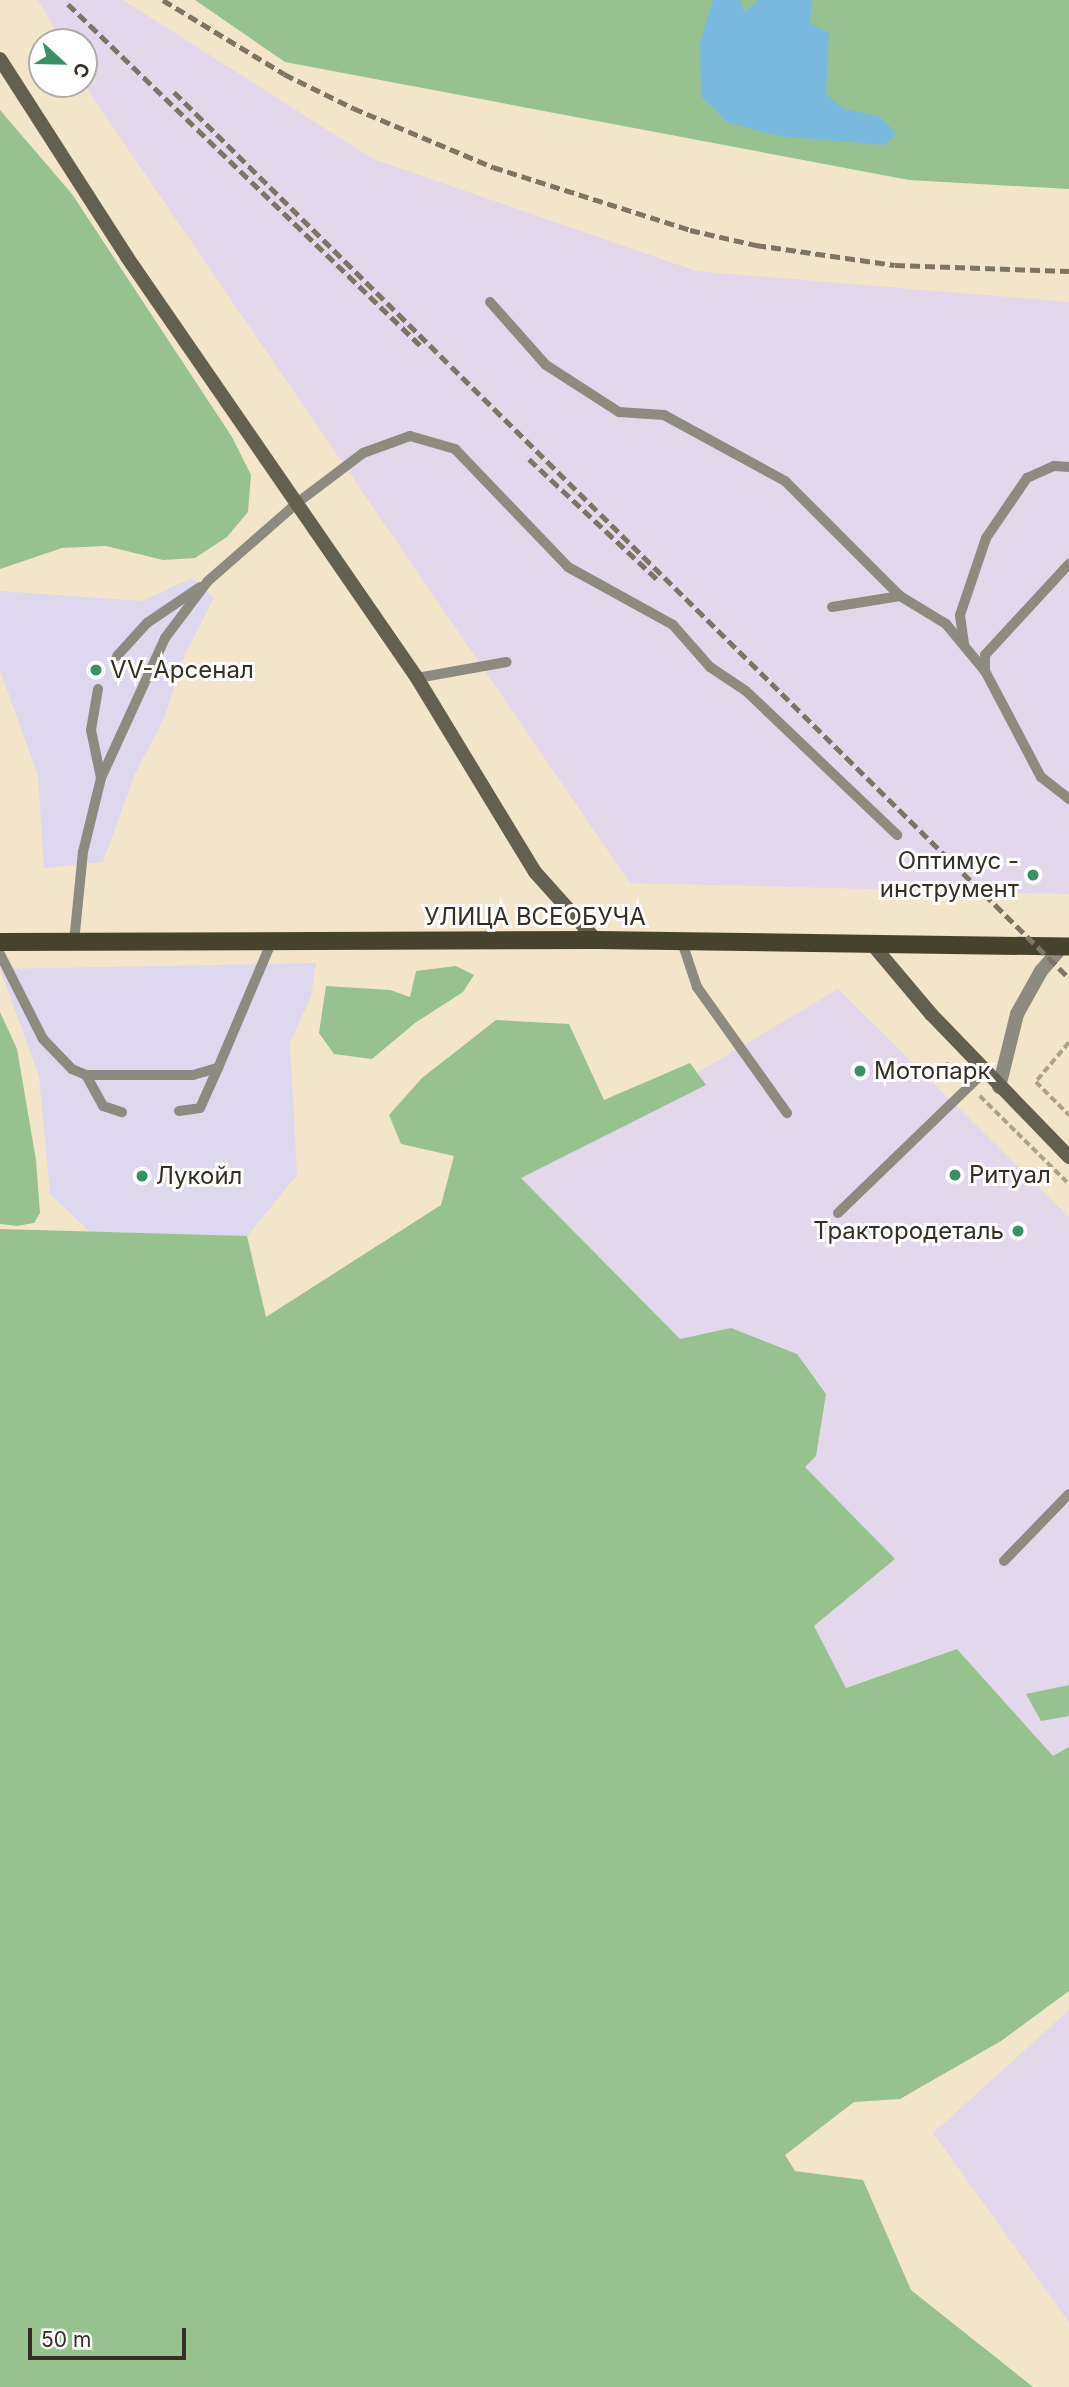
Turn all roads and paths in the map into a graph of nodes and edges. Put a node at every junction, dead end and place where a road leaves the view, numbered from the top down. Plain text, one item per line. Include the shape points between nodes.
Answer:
1 (0, 59) edge
2 (489, 302) dead end
3 (1069, 467) edge
4 (297, 503) junction
5 (1069, 564) edge
6 (208, 581) junction
7 (900, 596) junction
8 (832, 607) dead end
9 (964, 645) junction
10 (117, 656) dead end
11 (508, 662) dead end
12 (985, 671) junction
13 (417, 678) junction
14 (98, 690) dead end
15 (102, 778) junction
16 (1069, 799) edge
17 (897, 835) dead end
18 (596, 940) junction
19 (0, 942) edge
20 (74, 942) junction
21 (682, 942) junction
22 (271, 943) junction
23 (872, 944) junction
24 (1066, 947) edge
25 (0, 954) edge
26 (1069, 1043) edge
27 (946, 1063) dead end
28 (218, 1068) junction
29 (984, 1072) junction
30 (86, 1075) junction
31 (965, 1082) dead end
32 (999, 1087) junction
33 (975, 1091) dead end
34 (179, 1111) dead end
35 (122, 1112) dead end
36 (787, 1113) dead end
37 (1069, 1115) edge
38 (1069, 1157) edge
39 (1069, 1184) edge
40 (838, 1213) dead end
41 (1069, 1494) edge
42 (1004, 1561) dead end

1 - 4 main road via 127,257
2 - 7 lane via 546,365 619,412 664,415 785,481
3 - 9 lane via 1054,466 1027,478 986,538 960,615
4 - 6 lane
4 - 13 main road
4 - 17 lane via 363,453 410,436 455,449 568,567 673,625 710,667 746,691
5 - 12 lane via 985,655
6 - 10 lane via 147,623
6 - 15 lane via 165,638
7 - 8 lane
7 - 9 lane via 946,624
9 - 12 lane
11 - 13 lane
12 - 16 lane via 1041,777
13 - 18 main road via 535,873
14 - 15 lane via 91,730
15 - 20 lane via 83,852
18 - 21 main road, УЛИЦА ВСЕОБУЧА
18 - 22 main road, УЛИЦА ВСЕОБУЧА
19 - 20 main road, УЛИЦА ВСЕОБУЧА
20 - 22 main road, УЛИЦА ВСЕОБУЧА
21 - 23 main road, УЛИЦА ВСЕОБУЧА
21 - 36 lane via 697,987
22 - 28 lane
23 - 24 main road, УЛИЦА ВСЕОБУЧА
23 - 29 main road
24 - 32 street via 1041,971 1017,1014
25 - 30 lane via 52,1052
26 - 37 path via 1036,1083
27 - 31 path
28 - 30 lane via 201,1074
28 - 34 lane via 200,1108
29 - 32 main road
29 - 40 lane
30 - 35 lane via 103,1106
32 - 38 main road
33 - 39 path
41 - 42 lane

